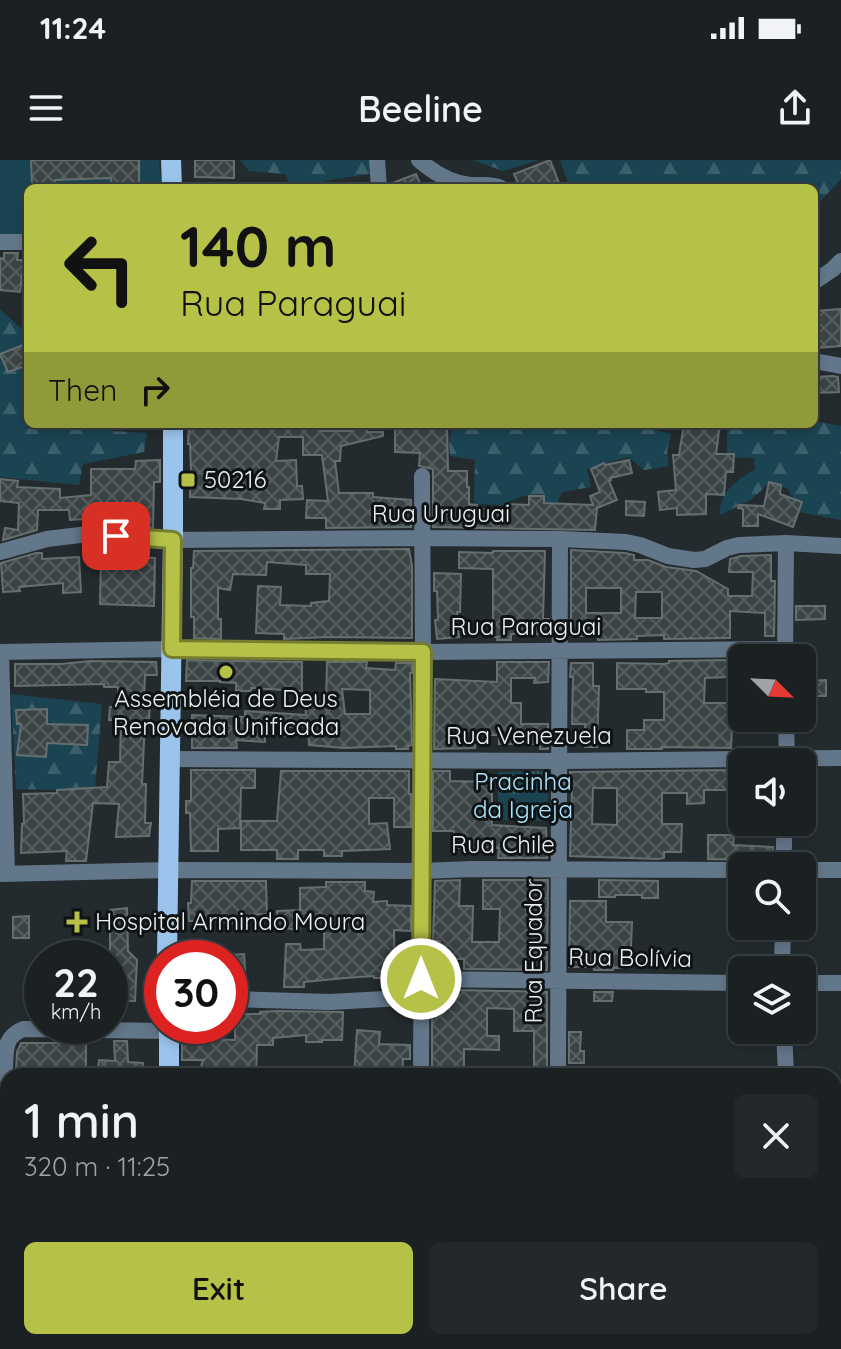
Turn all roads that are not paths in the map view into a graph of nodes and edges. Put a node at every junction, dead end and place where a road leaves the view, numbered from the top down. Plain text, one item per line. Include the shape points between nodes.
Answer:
1 (171, 160) edge
2 (377, 160) edge
3 (419, 160) edge
4 (172, 184) edge
5 (379, 184) edge
6 (461, 184) edge
7 (0, 242) edge
8 (24, 242) edge
9 (841, 261) edge
10 (818, 279) edge
11 (818, 362) edge
12 (841, 366) edge
13 (173, 428) edge
14 (422, 476) dead end
15 (421, 538) junction
16 (560, 539) junction
17 (173, 540) junction
18 (786, 543) junction
19 (841, 546) edge
20 (0, 552) edge
21 (785, 644) edge
22 (172, 649) junction
23 (559, 651) junction
24 (0, 652) edge
25 (423, 652) junction
26 (728, 653) edge
27 (841, 758) edge
28 (169, 759) junction
29 (816, 759) edge
30 (423, 760) junction
31 (728, 760) edge
32 (559, 761) junction
33 (558, 869) junction
34 (168, 870) junction
35 (728, 870) edge
36 (816, 870) edge
37 (841, 870) edge
38 (422, 871) junction
39 (4, 874) edge
40 (167, 940) edge
41 (421, 979) junction
42 (558, 981) junction
43 (728, 983) edge
44 (816, 983) edge
45 (841, 983) edge
46 (421, 997) junction
47 (248, 1000) edge
48 (144, 1029) edge
49 (169, 1044) edge
50 (785, 1044) edge
51 (5, 1068) edge
52 (169, 1068) edge
53 (421, 1068) edge
54 (558, 1068) edge
55 (786, 1068) edge

1 - 4 main road
2 - 5 street
3 - 6 street
7 - 8 street
9 - 10 street
11 - 12 street
13 - 17 main road
14 - 15 street
15 - 16 street, Rua Uruguai
15 - 17 street, Rua Uruguai
15 - 25 street
16 - 18 street, Rua Uruguai via 633,543 694,560 739,545
16 - 23 street, Rua Equador
17 - 20 street, Rua Uruguai via 88,534
17 - 22 main road
18 - 19 street
18 - 21 street
22 - 24 street, Rua Paraguai
22 - 25 street, Rua Paraguai
22 - 28 main road
23 - 25 street, Rua Paraguai
23 - 26 street, Rua Paraguai
23 - 32 street, Rua Equador
24 - 39 street
25 - 30 street
27 - 29 street, Rua Venezuela
28 - 30 street, Rua Venezuela
28 - 34 main road
30 - 32 street, Rua Venezuela
30 - 38 street
31 - 32 street, Rua Venezuela
32 - 33 street, Rua Equador
33 - 35 street, Rua Chile
33 - 38 street, Rua Chile
33 - 42 street, Rua Equador
34 - 38 street, Rua Chile
34 - 39 street, Rua Chile
34 - 40 main road
36 - 37 street
38 - 41 street
41 - 42 street, Rua Bolívia
41 - 46 street
42 - 43 street, Rua Bolívia
42 - 54 street, Rua Equador
44 - 45 street
46 - 47 street
46 - 53 street
48 - 51 street via 23,1029 9,1038
49 - 52 main road
50 - 55 street

